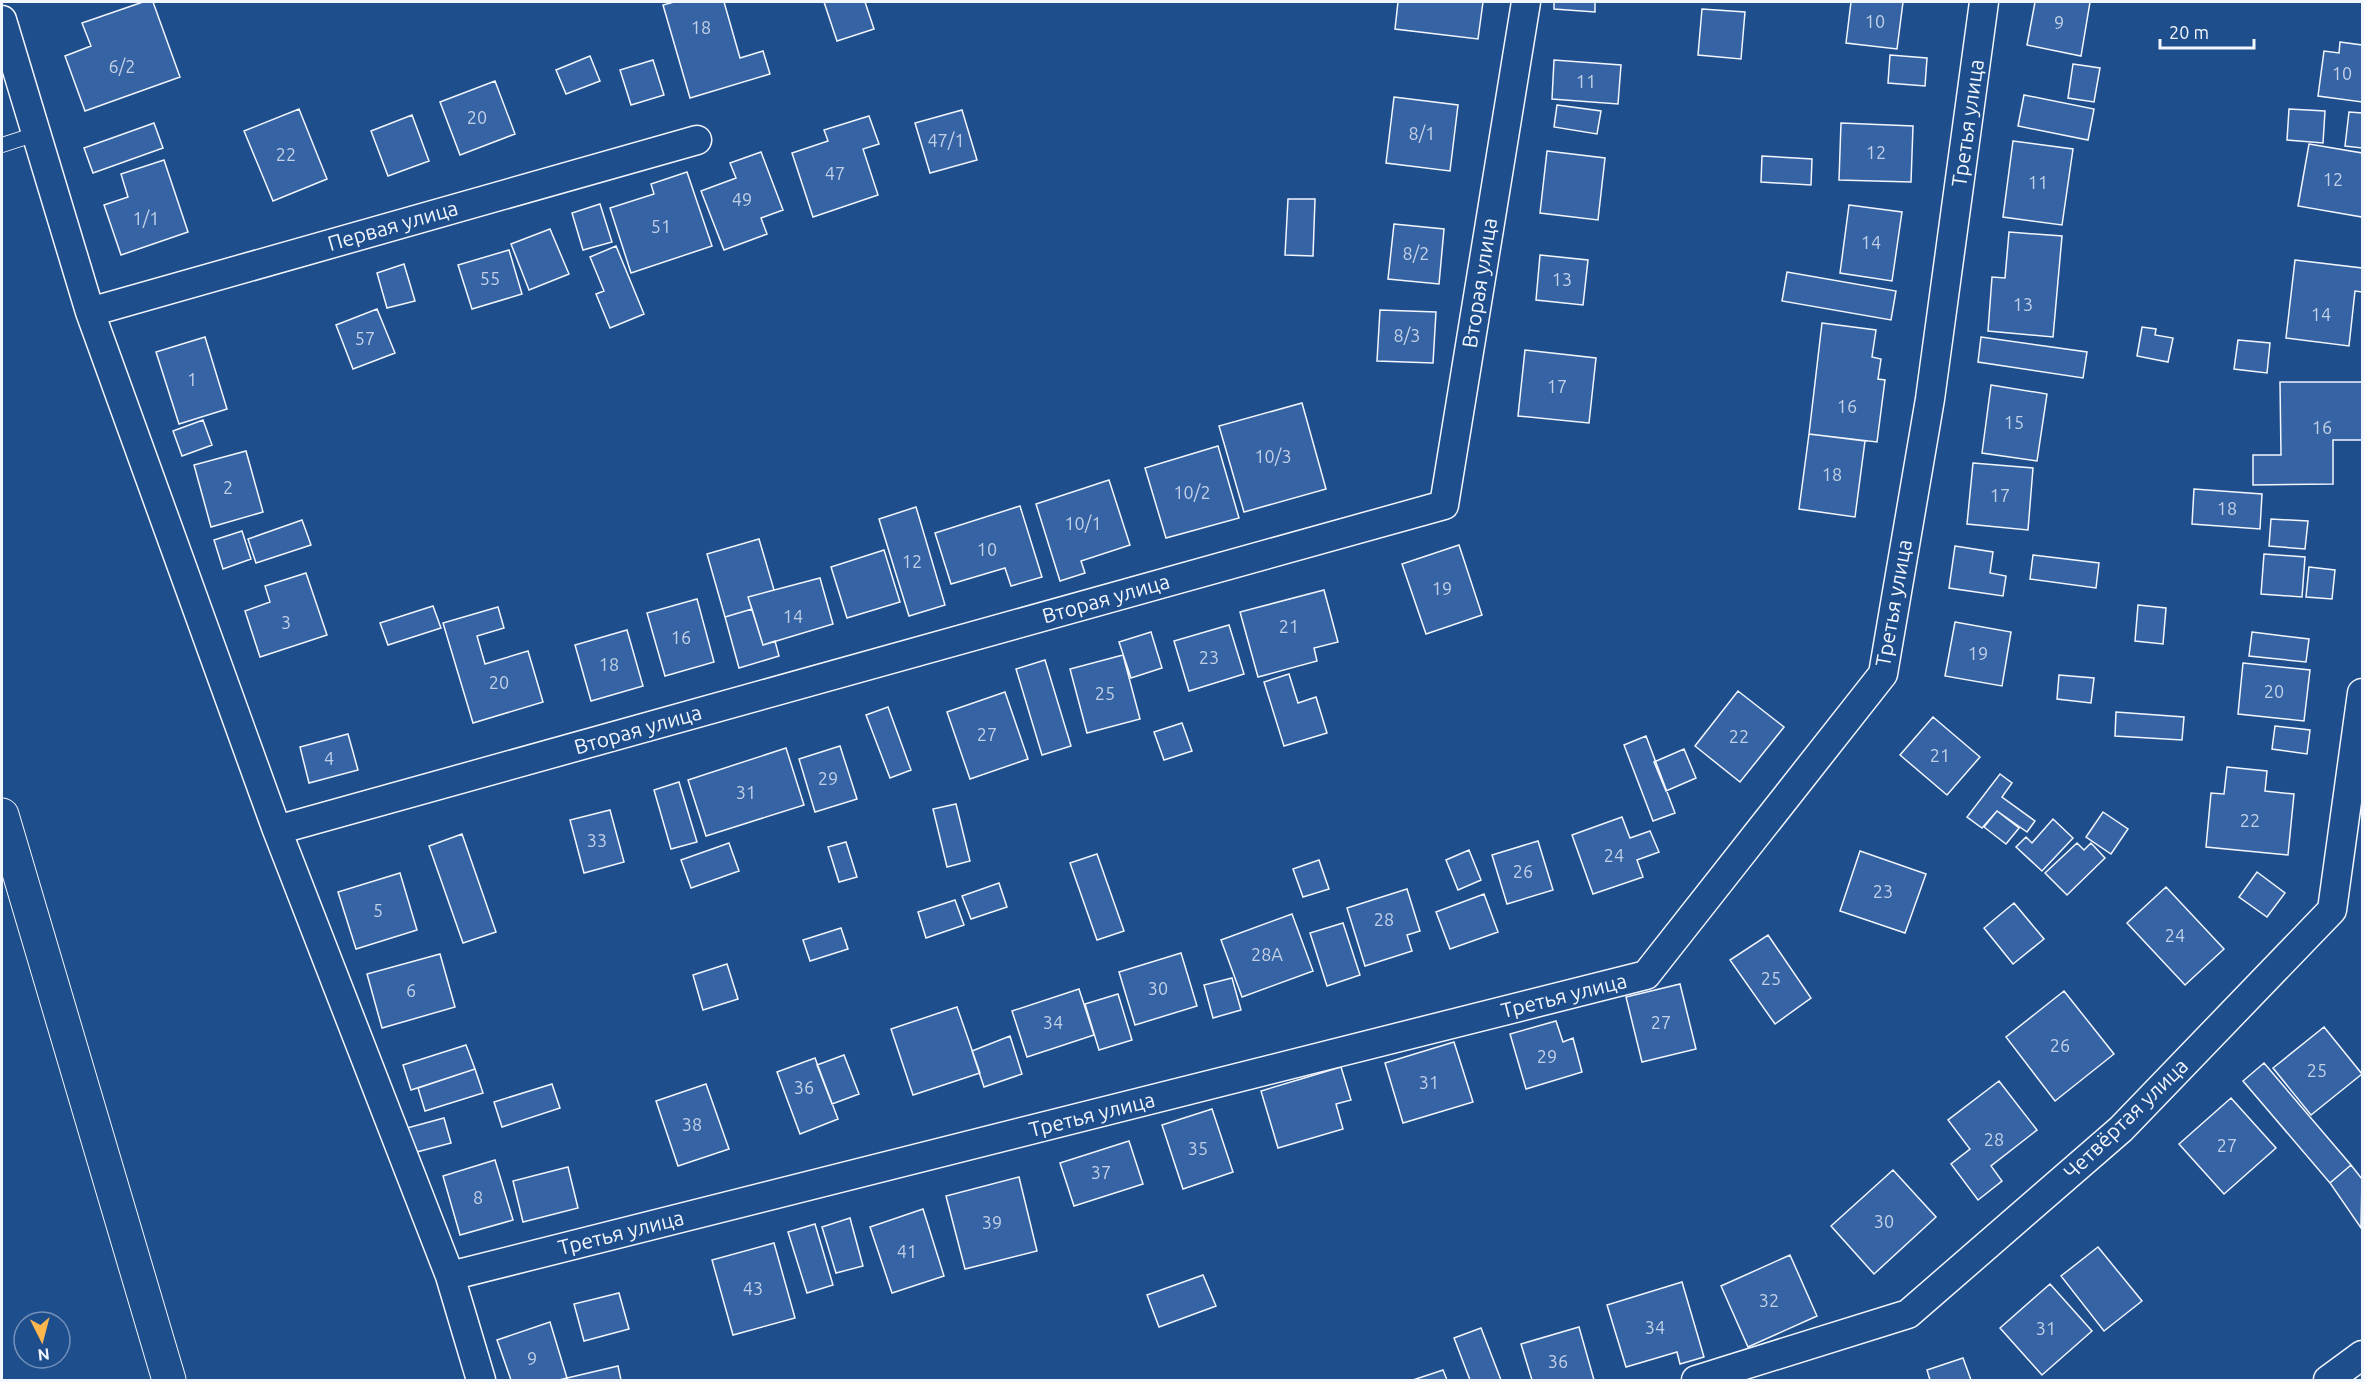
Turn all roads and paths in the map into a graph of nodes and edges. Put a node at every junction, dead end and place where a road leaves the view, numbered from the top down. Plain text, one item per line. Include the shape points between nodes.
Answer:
1 (1526, 2) edge
2 (1984, 2) edge
3 (2, 20) edge
4 (36, 134) junction
5 (697, 140) dead end
6 (2, 145) edge
7 (90, 312) junction
8 (2362, 693) edge
9 (2, 815) edge
10 (277, 830) junction
11 (450, 1276) junction
12 (2362, 1355) edge
13 (169, 1380) edge
14 (481, 1380) edge
15 (1696, 1380) edge
16 (2328, 1380) edge

1 - 10 street, Вторая улица via 1444,505
2 - 11 street, Третья улица via 1930,399 1883,674 1646,975
3 - 4 street
4 - 6 lane
4 - 7 street
5 - 7 street, Первая улица
7 - 10 street
8 - 15 street, Четвёртая улица via 2332,910 2121,1129 1908,1314
9 - 13 main road
10 - 11 street
11 - 14 street
12 - 16 street

